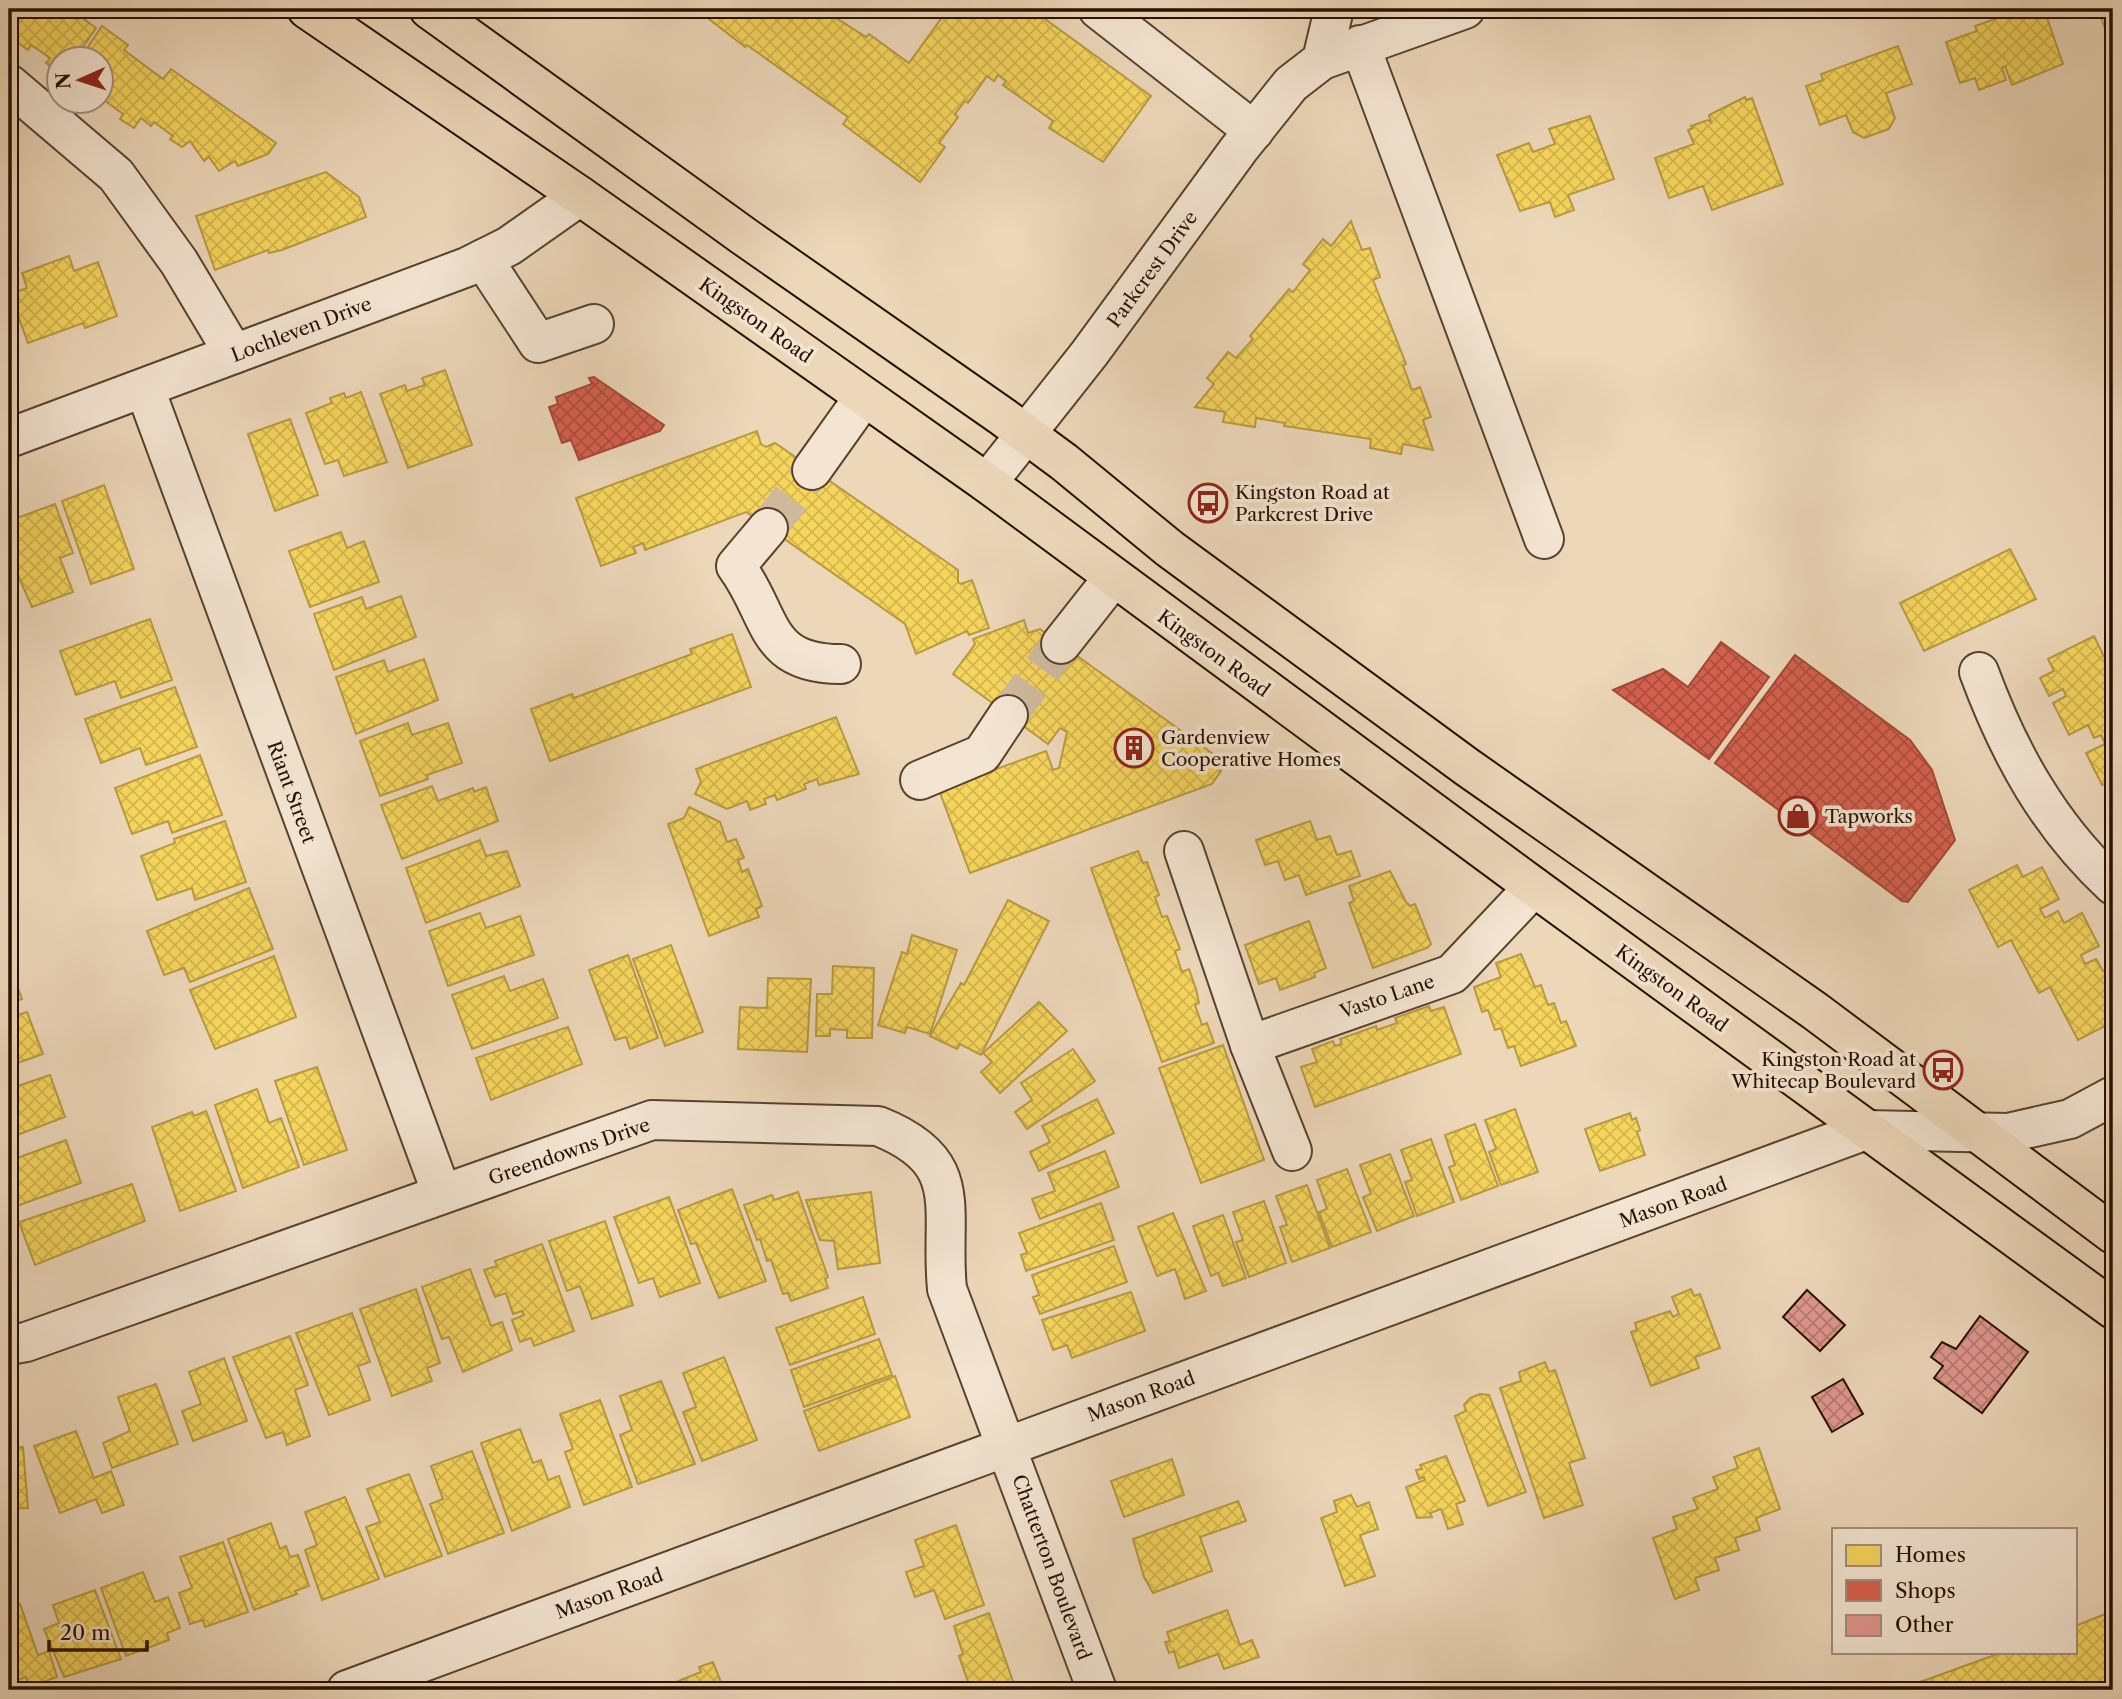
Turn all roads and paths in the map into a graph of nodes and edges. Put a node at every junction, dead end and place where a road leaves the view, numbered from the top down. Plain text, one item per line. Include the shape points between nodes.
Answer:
1 (307, 9) edge
2 (429, 9) edge
3 (1098, 9) edge
4 (1334, 9) edge
5 (1465, 9) edge
6 (1360, 45) junction
7 (1322, 60) junction
8 (9, 84) edge
9 (1254, 131) junction
10 (580, 196) junction
11 (483, 259) junction
12 (594, 324) dead end
13 (234, 354) junction
14 (145, 389) junction
15 (864, 397) junction
16 (1026, 435) junction
17 (9, 438) edge
18 (812, 470) tunnel mouth
19 (987, 483) junction
20 (768, 528) tunnel mouth
21 (1544, 539) dead end
22 (1170, 549) junction
23 (1113, 578) junction
24 (1061, 644) tunnel mouth
25 (841, 664) dead end
26 (1979, 672) dead end
27 (1008, 715) tunnel mouth
28 (920, 780) dead end
29 (1184, 850) dead end
30 (2113, 885) edge
31 (1534, 887) junction
32 (1251, 1045) junction
33 (2113, 1096) edge
34 (1866, 1130) junction
35 (1978, 1133) junction
36 (1292, 1151) dead end
37 (442, 1194) junction
38 (2113, 1234) edge
39 (2113, 1309) edge
40 (9, 1345) edge
41 (1007, 1445) junction
42 (347, 1690) edge
43 (1097, 1690) edge

1 - 10 main road, Kingston Road
2 - 16 main road
3 - 9 street
4 - 7 street
5 - 6 street, Parkcrest Drive
6 - 7 street, Parkcrest Drive
6 - 21 street
7 - 9 street, Parkcrest Drive via 1291,84
8 - 13 street via 116,176 179,262
9 - 16 street, Parkcrest Drive
10 - 11 street, Lochleven Drive
10 - 15 main road, Kingston Road
11 - 12 street via 538,343
11 - 13 street, Lochleven Drive
13 - 14 street, Lochleven Drive
14 - 17 street, Lochleven Drive
14 - 37 street, Riant Street
15 - 18 street
15 - 19 main road, Kingston Road
16 - 19 street, Parkcrest Drive
16 - 22 main road
19 - 23 main road, Kingston Road
20 - 25 street via 724,574 751,587 769,631 793,656 816,664
22 - 23 main road via 1129,561
22 - 35 main road
23 - 24 street
23 - 31 main road, Kingston Road
26 - 30 street via 2002,732 2026,777 2055,820
27 - 28 street via 982,754
29 - 32 street
31 - 32 street, Vasto Lane via 1452,974
31 - 34 main road, Kingston Road
32 - 36 street
33 - 35 street, Mason Road via 2070,1119 2008,1133
34 - 35 street, Mason Road
34 - 39 main road, Kingston Road
34 - 41 street, Mason Road
35 - 38 main road
37 - 40 street, Greendowns Drive
37 - 41 street, Greendowns Drive via 652,1120 878,1126 895,1133 925,1152 944,1182 947,1289
41 - 42 street, Mason Road
41 - 43 street, Chatterton Boulevard

